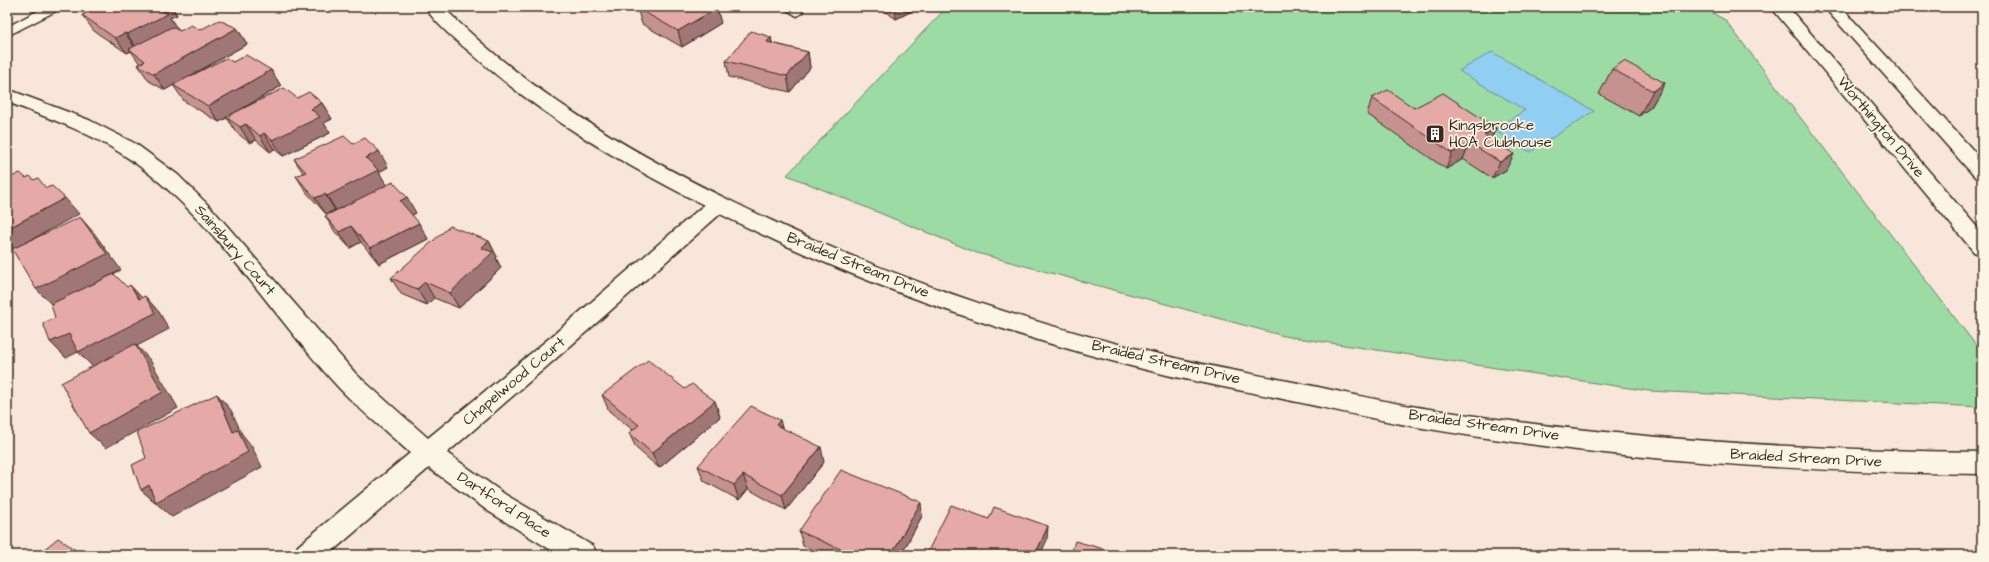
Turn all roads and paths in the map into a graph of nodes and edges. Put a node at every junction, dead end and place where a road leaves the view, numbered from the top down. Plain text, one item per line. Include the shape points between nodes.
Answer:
1 (54, 7) edge
2 (434, 7) edge
3 (1779, 7) edge
4 (1832, 7) edge
5 (7, 32) edge
6 (7, 95) edge
7 (1982, 172) edge
8 (718, 204) junction
9 (1982, 247) edge
10 (427, 453) junction
11 (1982, 463) edge
12 (308, 555) edge
13 (582, 555) edge

1 - 5 lane
2 - 8 street, Braided Stream Drive via 457,33 511,78 576,124 655,171
3 - 9 street, Worthington Drive
4 - 7 street
6 - 10 street, Sainsbury Court via 82,124 129,149 171,180 207,216 348,381
8 - 10 street, Chapelwood Court via 560,342
8 - 11 street, Braided Stream Drive via 801,243 898,283 1022,326 1149,362 1403,414 1607,443 1743,455 1911,463
10 - 12 street, Chapelwood Court
10 - 13 street, Dartford Place via 497,503

